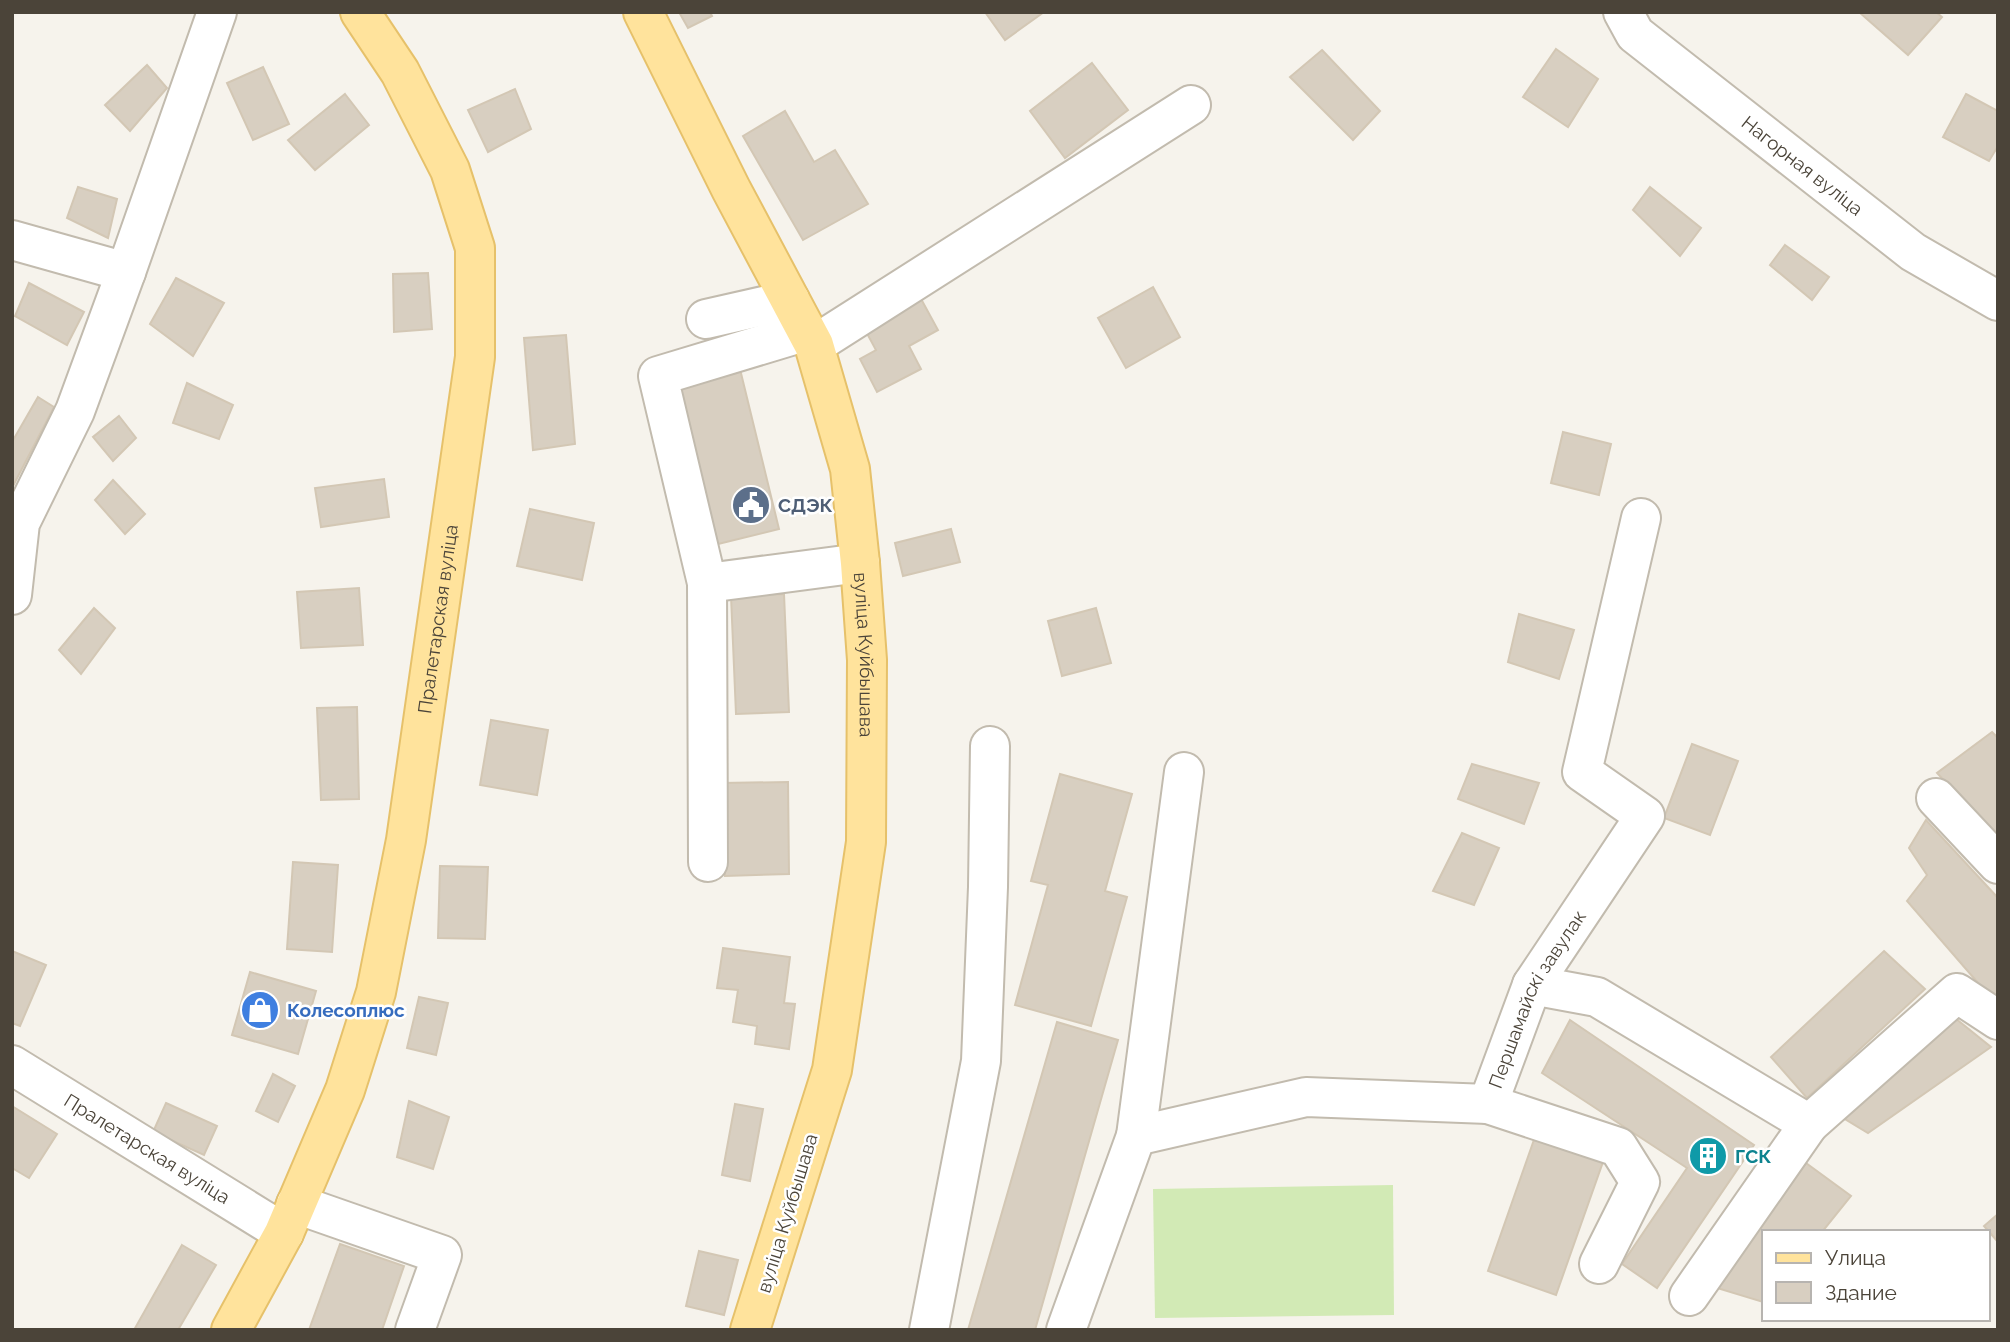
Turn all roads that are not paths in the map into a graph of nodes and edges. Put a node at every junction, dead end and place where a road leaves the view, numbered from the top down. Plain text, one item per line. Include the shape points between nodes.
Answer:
1 (217, 12) edge
2 (360, 12) edge
3 (643, 12) edge
4 (1623, 12) edge
5 (1191, 105) dead end
6 (12, 240) edge
7 (126, 272) junction
8 (1998, 301) edge
9 (706, 319) dead end
10 (804, 325) junction
11 (1641, 518) dead end
12 (860, 563) junction
13 (707, 583) junction
14 (12, 594) edge
15 (990, 746) dead end
16 (1184, 772) dead end
17 (1936, 798) dead end
18 (708, 862) dead end
19 (1998, 864) edge
20 (1532, 985) junction
21 (1998, 1020) edge
22 (12, 1065) edge
23 (1488, 1104) junction
24 (1809, 1124) junction
25 (1136, 1136) junction
26 (290, 1218) junction
27 (1599, 1264) dead end
28 (1689, 1296) dead end
29 (231, 1330) edge
30 (415, 1330) edge
31 (750, 1330) edge
32 (929, 1330) edge
33 (1066, 1330) edge

1 - 7 street
2 - 26 main road, Пралетарская вуліца via 400,72 450,170 475,248 475,357 406,840 376,992 345,1090
3 - 10 main road, вуліца Куйбышава
4 - 8 street, Нагорная вуліца via 1635,34 1913,252
5 - 10 street
6 - 7 street
7 - 14 street via 75,411 20,523
9 - 10 street
10 - 12 main road, вуліца Куйбышава via 850,470
10 - 13 street via 658,376
11 - 20 street, Першамайскі завулак via 1582,772 1645,816
12 - 13 street
12 - 31 main road, вуліца Куйбышава via 867,660 866,842 832,1070
13 - 18 street
15 - 32 street via 981,1061
16 - 25 street
17 - 19 street
20 - 23 street, Першамайскі завулак
20 - 24 street via 1597,997
21 - 24 street via 1957,993
22 - 26 street, Пралетарская вуліца
23 - 25 street, Першамайскі завулак via 1306,1097
23 - 27 street via 1618,1147 1640,1182
24 - 28 street
25 - 33 street
26 - 29 main road, Пралетарская вуліца
26 - 30 street via 442,1255

